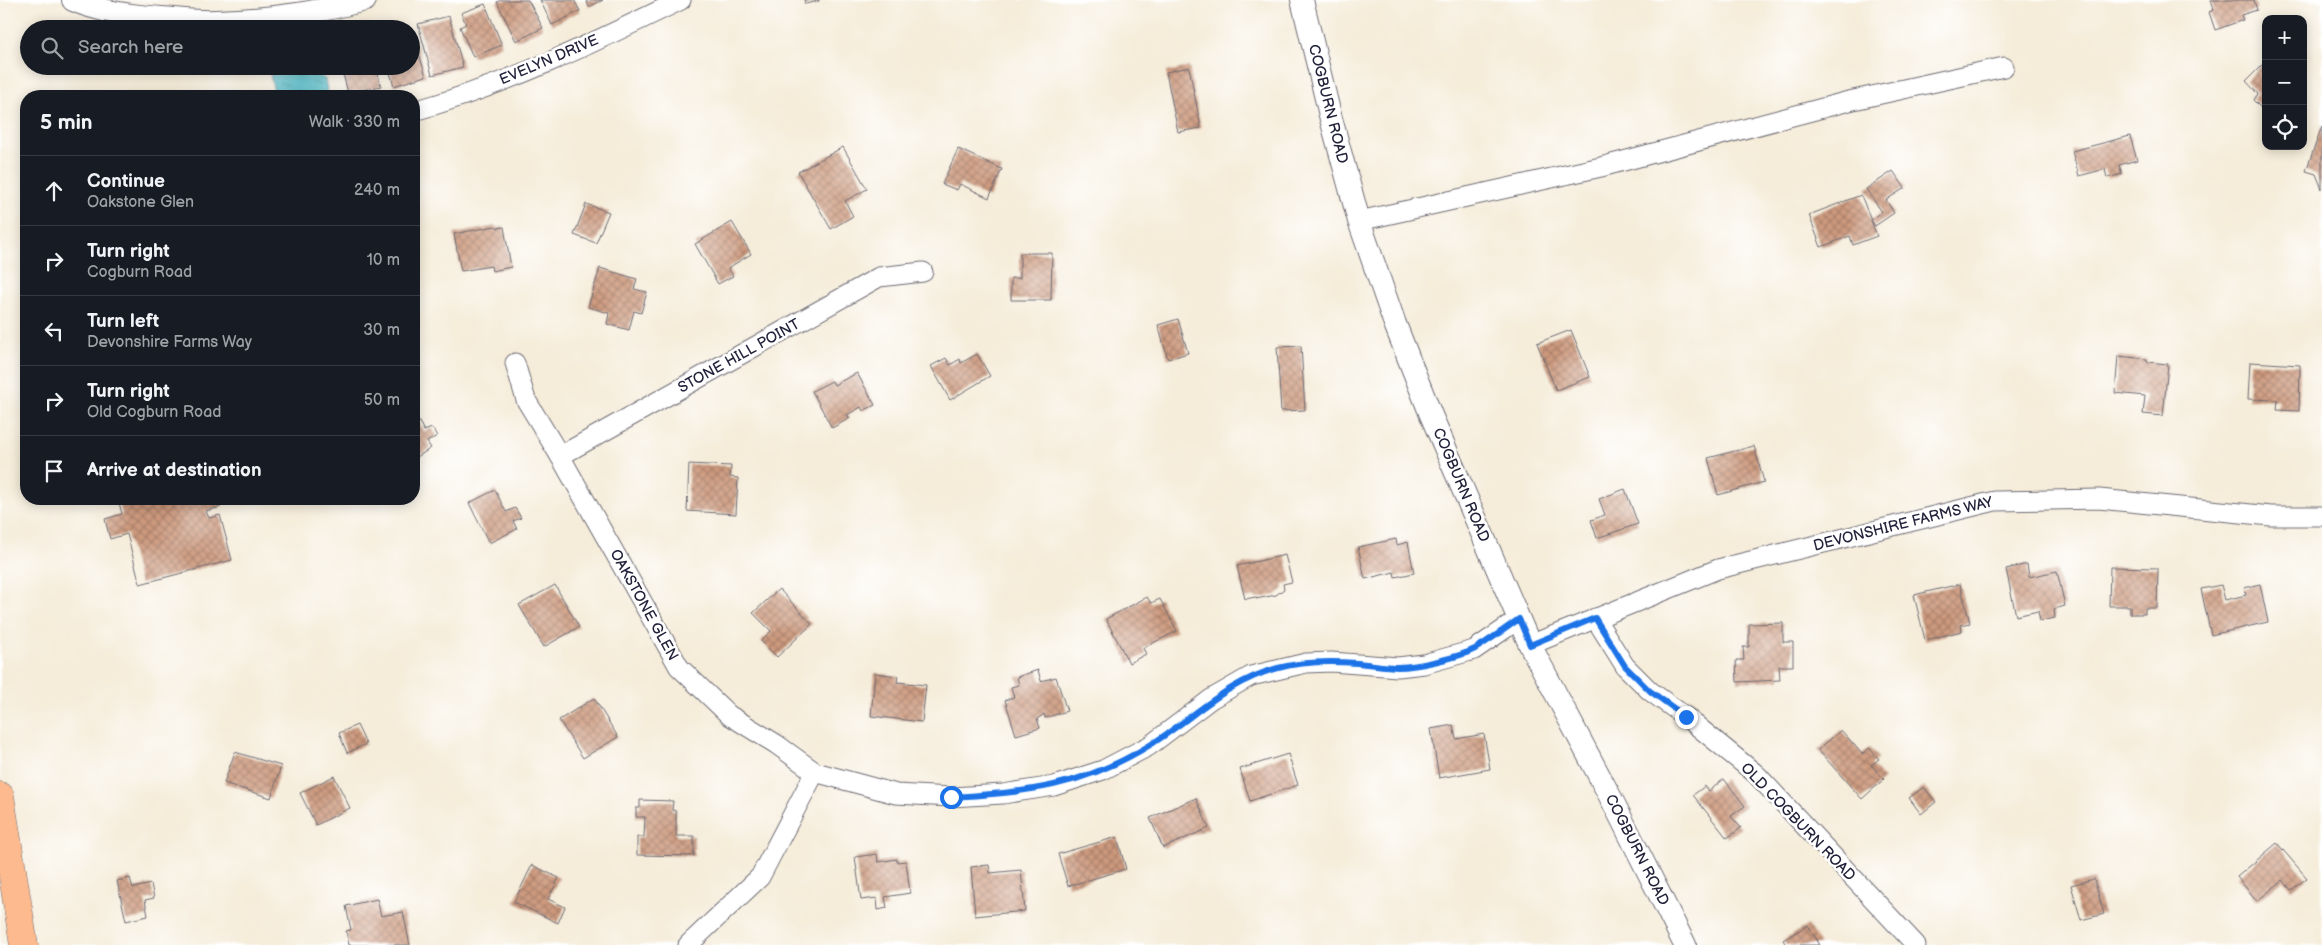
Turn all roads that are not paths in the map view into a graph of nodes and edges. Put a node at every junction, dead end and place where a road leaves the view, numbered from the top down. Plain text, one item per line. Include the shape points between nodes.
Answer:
1 (73, 0) edge
2 (365, 0) edge
3 (681, 0) edge
4 (1302, 0) edge
5 (198, 20) edge
6 (226, 20) edge
7 (2004, 67) dead end
8 (420, 109) edge
9 (1359, 221) junction
10 (923, 272) dead end
11 (515, 363) dead end
12 (560, 456) junction
13 (2322, 516) edge
14 (1595, 618) junction
15 (1519, 619) junction
16 (1530, 645) junction
17 (815, 772) junction
18 (0, 796) edge
19 (24, 945) edge
20 (688, 945) edge
21 (1685, 945) edge
22 (1916, 945) edge

1 - 5 street via 136,16
2 - 6 street via 289,15
3 - 8 street, EVELYN DRIVE via 562,58
4 - 9 street, COGBURN ROAD
7 - 9 street via 1849,101 1601,167
9 - 15 street, COGBURN ROAD via 1431,415
10 - 12 street, STONE HILL POINT via 879,277
11 - 12 street, OAKSTONE GLEN via 526,400
12 - 17 street, OAKSTONE GLEN via 679,667 729,716
13 - 14 street, DEVONSHIRE FARMS WAY via 2270,516 2098,499 1995,501 1718,570
14 - 16 street, DEVONSHIRE FARMS WAY
14 - 22 street, OLD COGBURN ROAD via 1632,672 1650,691 1756,774
15 - 16 street, COGBURN ROAD
15 - 17 street, OAKSTONE GLEN via 1474,650 1424,664 1398,667 1306,663 1251,676 1211,699 1149,746 1103,770 1054,786 1003,794 925,796 896,794
16 - 21 street, COGBURN ROAD
17 - 20 street via 760,877
18 - 19 main road

